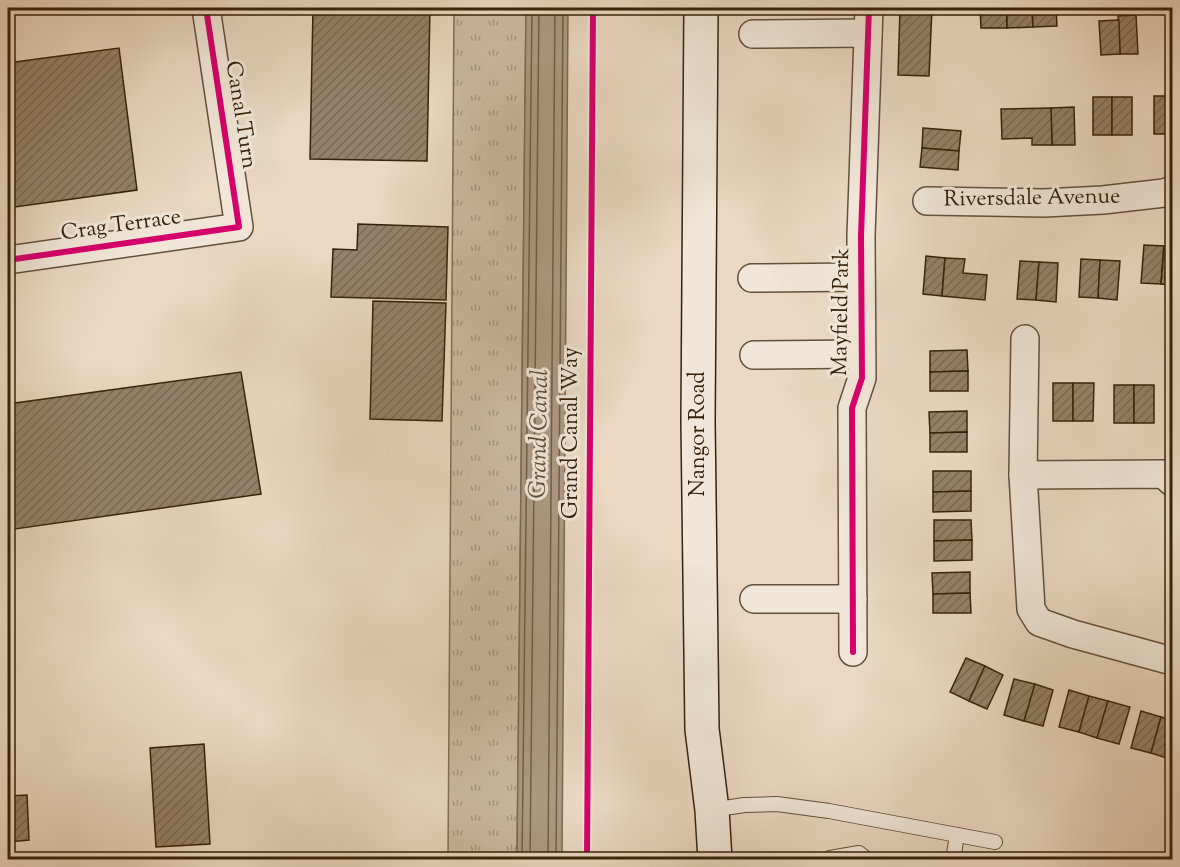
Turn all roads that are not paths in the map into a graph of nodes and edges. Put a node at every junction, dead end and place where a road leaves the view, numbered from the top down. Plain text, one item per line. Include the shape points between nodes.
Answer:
1 (206, 8) edge
2 (701, 8) edge
3 (869, 20) edge
4 (753, 34) dead end
5 (1173, 190) edge
6 (927, 201) dead end
7 (239, 227) joint
8 (8, 260) edge
9 (861, 277) junction
10 (752, 278) dead end
11 (1025, 339) dead end
12 (861, 354) junction
13 (754, 355) dead end
14 (1023, 475) junction
15 (1173, 482) edge
16 (754, 599) dead end
17 (853, 599) junction
18 (853, 652) dead end
19 (1173, 661) edge
20 (712, 810) junction
21 (957, 835) junction
22 (995, 842) dead end
23 (830, 858) dead end
24 (715, 860) edge
25 (868, 860) edge
26 (953, 860) edge

1 - 7 street, Canal Turn
2 - 20 main road, Nangor Road via 698,422 702,729
3 - 4 street
3 - 9 street, Mayfield Park
5 - 6 street, Riversdale Avenue via 1044,203
7 - 8 street, Crag Terrace
9 - 10 street
9 - 12 street, Mayfield Park
11 - 14 street
12 - 13 street
12 - 17 street, Mayfield Park via 862,378 852,408
14 - 15 street via 1164,474
14 - 19 street via 1030,609 1040,622
16 - 17 street
17 - 18 street, Mayfield Park
20 - 21 lane via 777,804
20 - 24 main road, Nangor Road
21 - 22 lane
21 - 26 lane
23 - 25 lane via 859,853

